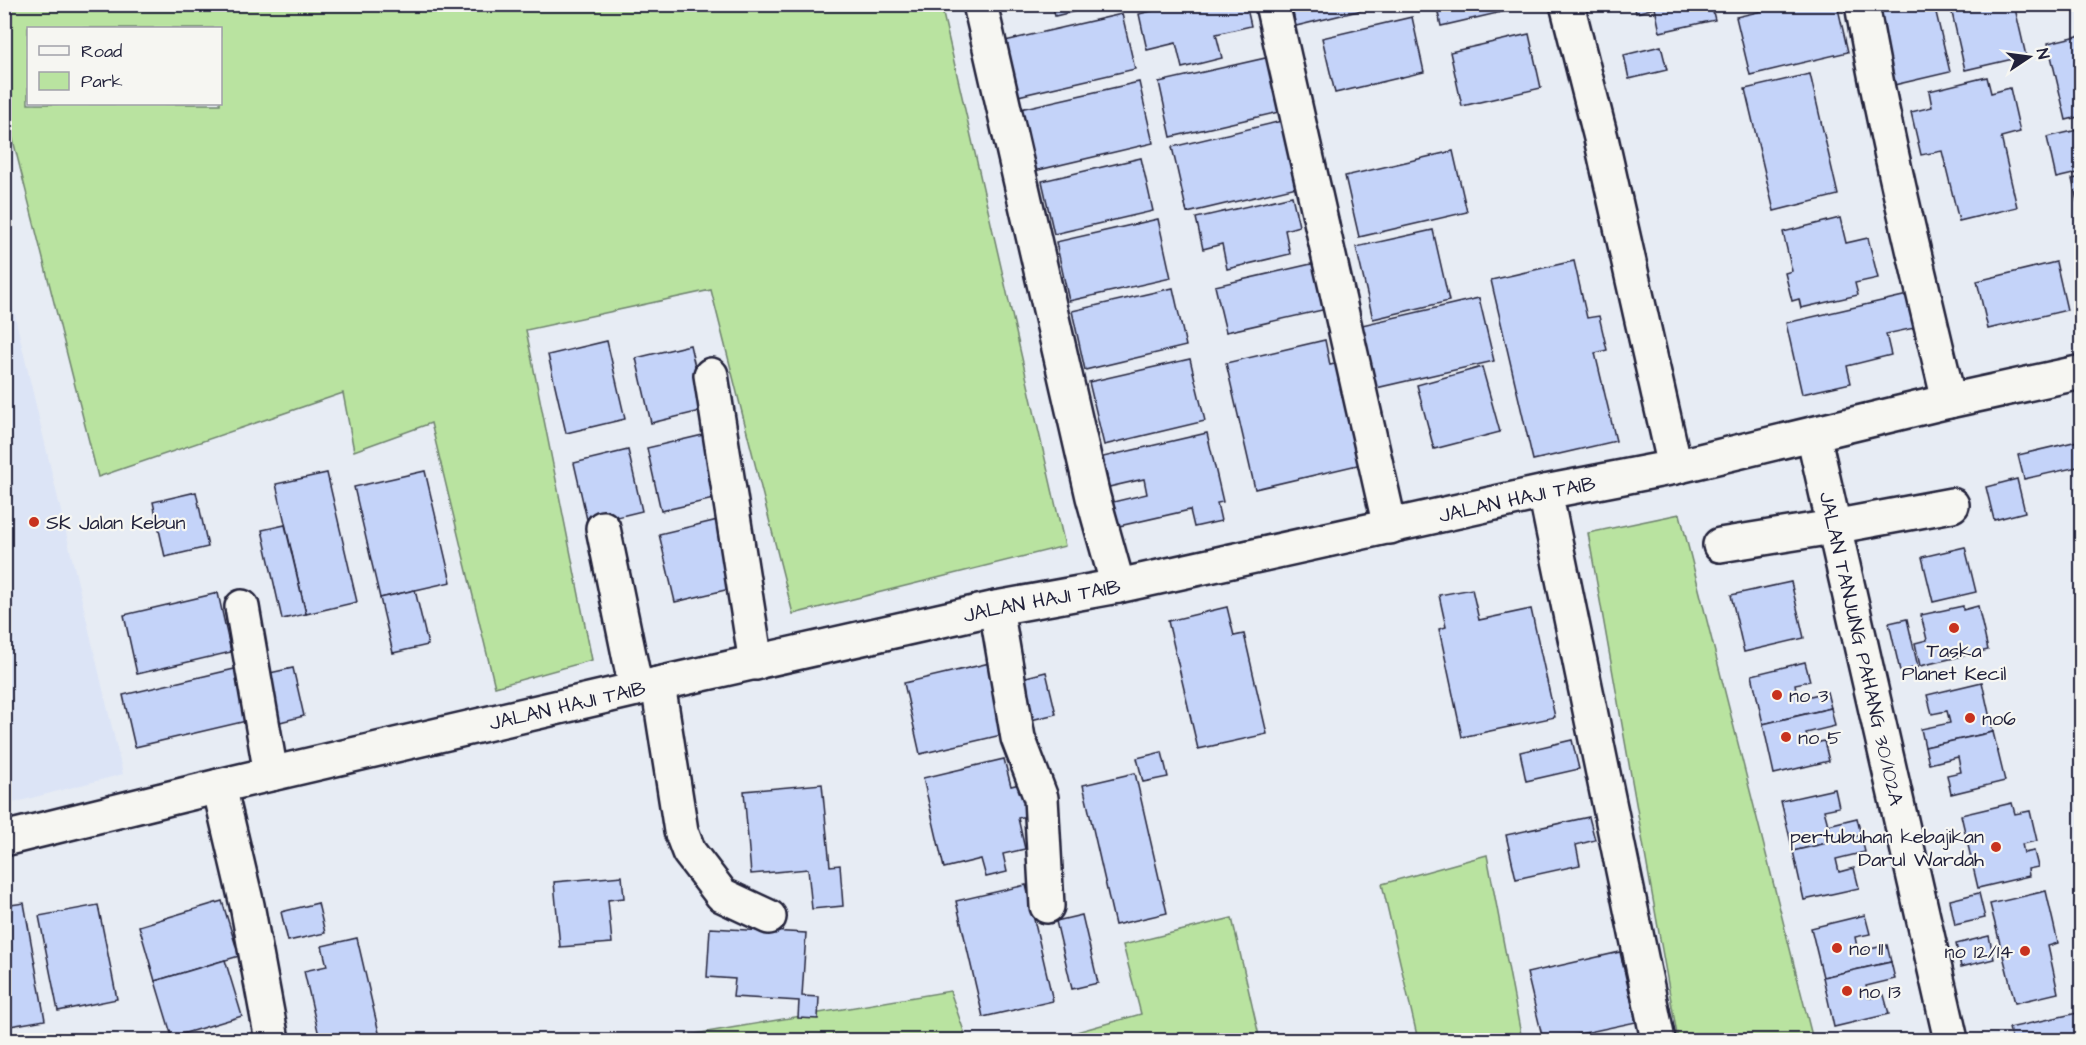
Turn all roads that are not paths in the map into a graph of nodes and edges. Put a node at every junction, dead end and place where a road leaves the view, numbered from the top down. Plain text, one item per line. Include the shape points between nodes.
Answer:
1 (980, 4) edge
2 (1272, 4) edge
3 (1567, 4) edge
4 (1862, 4) edge
5 (2082, 372) edge
6 (711, 375) dead end
7 (1949, 401) junction
8 (1813, 434) junction
9 (1675, 466) junction
10 (1545, 492) junction
11 (1952, 505) dead end
12 (1390, 527) junction
13 (1833, 527) junction
14 (603, 528) dead end
15 (1720, 545) dead end
16 (1118, 585) junction
17 (242, 607) dead end
18 (996, 608) junction
19 (756, 663) junction
20 (647, 686) junction
21 (271, 774) junction
22 (219, 786) junction
23 (4, 839) edge
24 (1047, 906) dead end
25 (770, 917) dead end
26 (272, 1041) edge
27 (1658, 1041) edge
28 (1951, 1041) edge

1 - 16 street via 1093,497
2 - 12 street
3 - 9 street
4 - 7 street via 1890,152
5 - 7 street, JALAN HAJI TAIB
6 - 19 street
7 - 8 street, JALAN HAJI TAIB
8 - 9 street, JALAN HAJI TAIB
8 - 13 street, JALAN TANJUNG PAHANG 30/102A
9 - 10 street, JALAN HAJI TAIB
10 - 12 street, JALAN HAJI TAIB
10 - 27 street
11 - 13 street
12 - 16 street, JALAN HAJI TAIB
13 - 15 street
13 - 28 street, JALAN TANJUNG PAHANG 30/102A
14 - 20 street
16 - 18 street, JALAN HAJI TAIB
17 - 21 street
18 - 19 street, JALAN HAJI TAIB
18 - 24 street via 1018,738 1041,798
19 - 20 street, JALAN HAJI TAIB
20 - 21 street, JALAN HAJI TAIB
20 - 25 street via 689,852 722,895
21 - 22 street, JALAN HAJI TAIB
22 - 23 street, JALAN HAJI TAIB
22 - 26 street via 248,905

